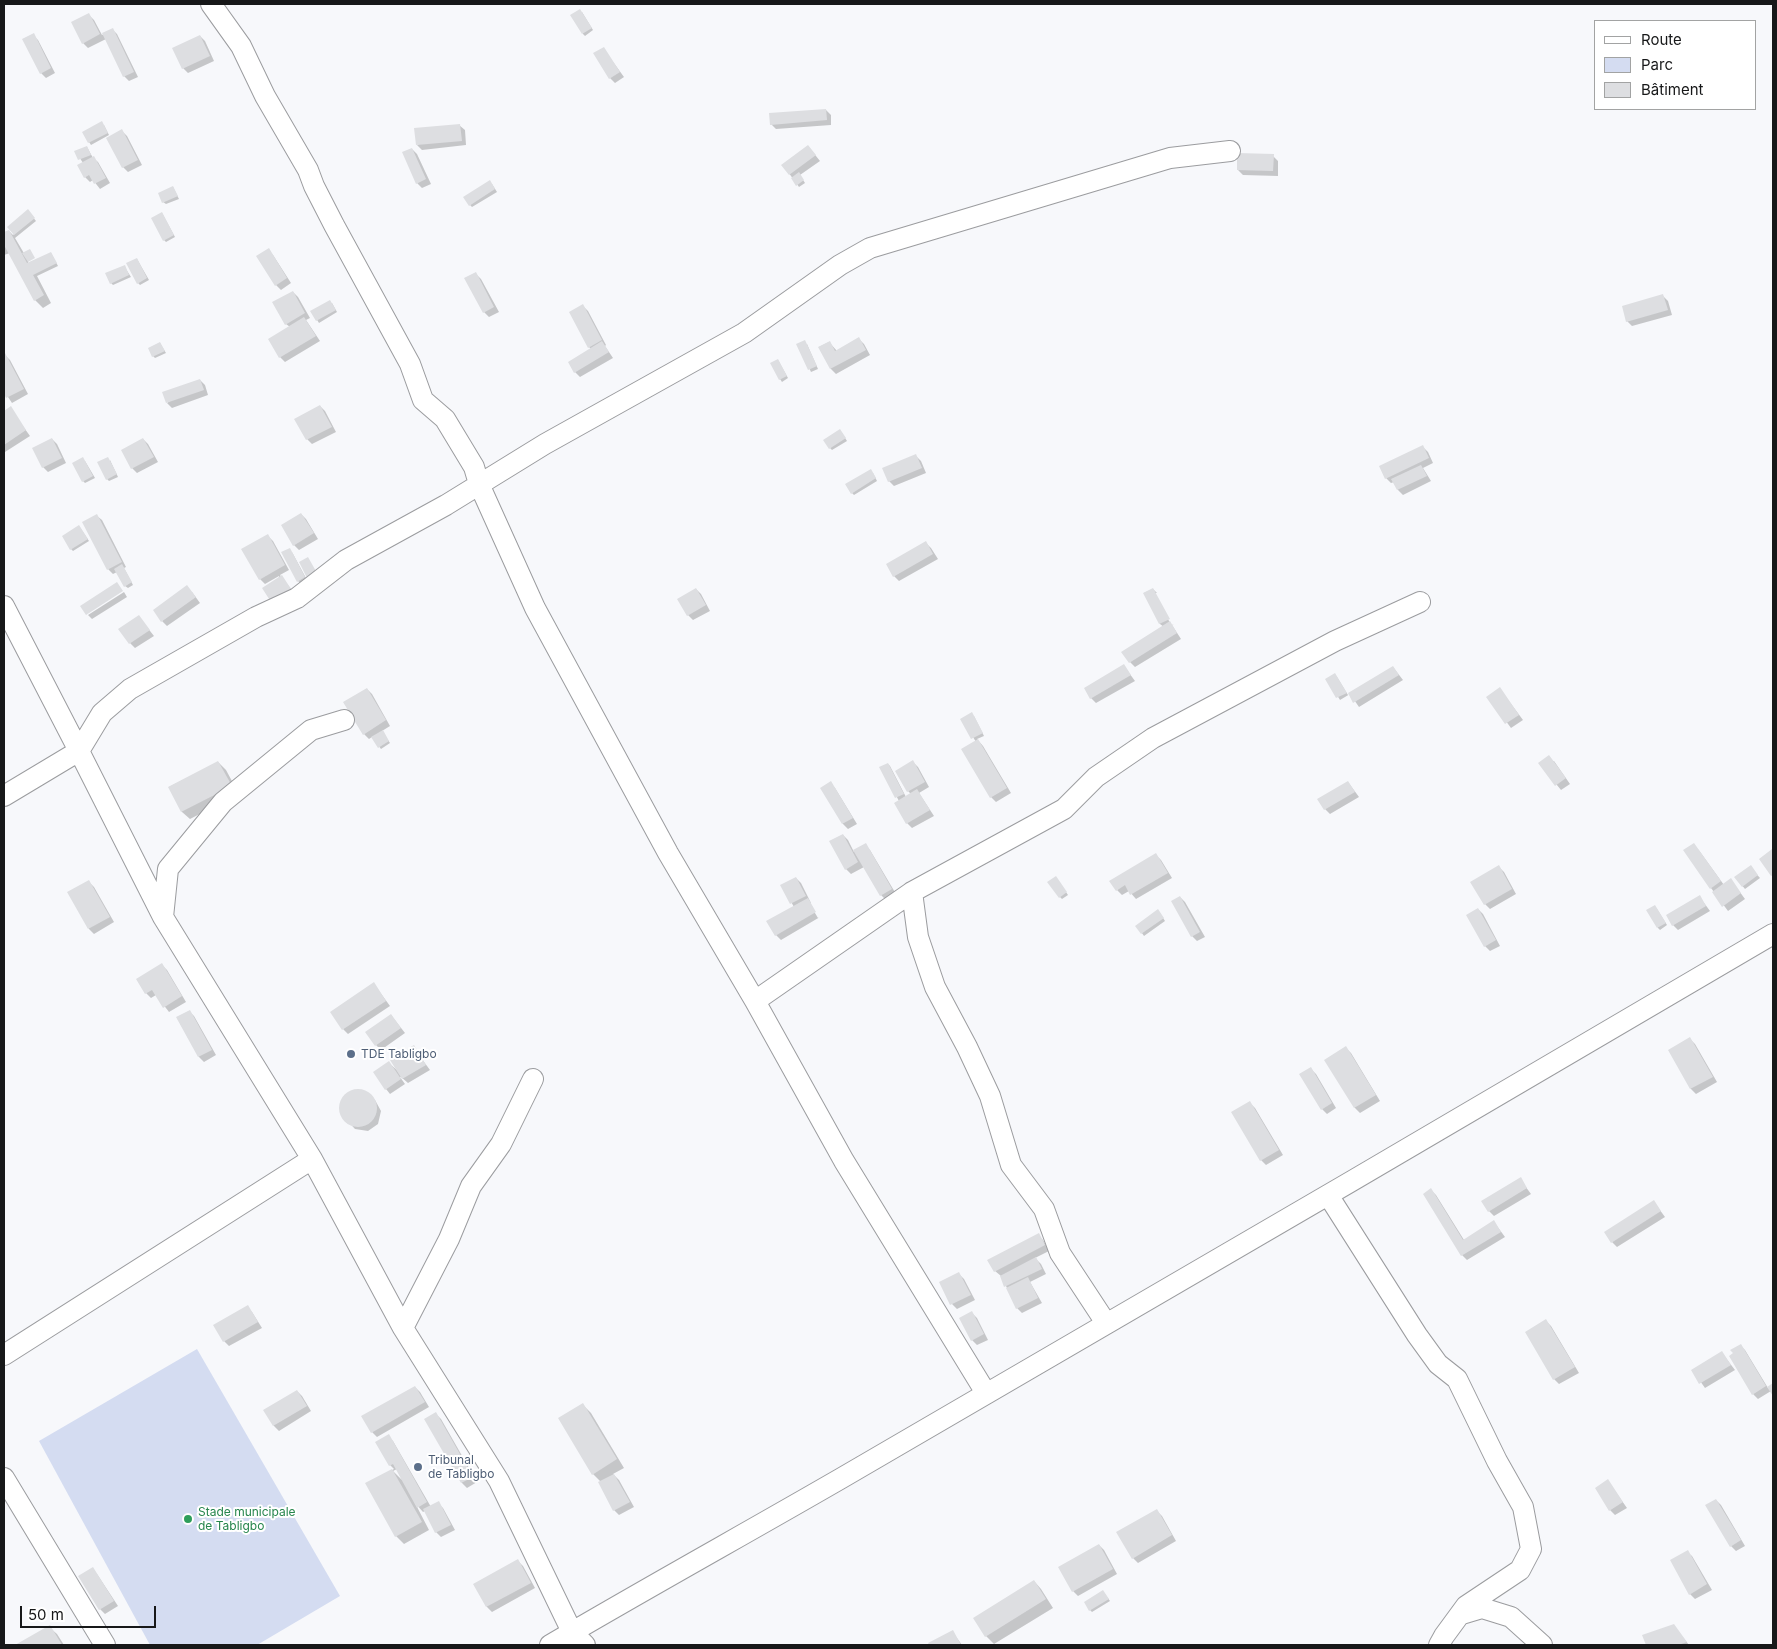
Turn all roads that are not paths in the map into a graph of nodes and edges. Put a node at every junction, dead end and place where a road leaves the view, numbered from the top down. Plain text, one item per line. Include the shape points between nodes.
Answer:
1 (212, 4) edge
2 (1230, 151) dead end
3 (479, 484) junction
4 (1420, 602) dead end
5 (4, 606) edge
6 (344, 720) dead end
7 (79, 751) junction
8 (4, 796) edge
9 (912, 892) junction
10 (163, 918) junction
11 (1773, 934) edge
12 (755, 1001) junction
13 (533, 1079) dead end
14 (312, 1159) junction
15 (1328, 1195) junction
16 (1106, 1323) junction
17 (403, 1328) junction
18 (4, 1355) edge
19 (986, 1393) junction
20 (4, 1478) edge
21 (1459, 1615) junction
22 (578, 1639) edge
23 (105, 1645) edge
24 (550, 1645) edge
25 (1439, 1645) edge
26 (1542, 1645) edge

1 - 3 street via 241,46 265,96 308,170 334,225 410,364 424,400 445,419 474,467
2 - 3 street via 1170,158 870,248 840,265 744,333
3 - 7 street via 346,560 297,598 256,617 130,689 102,713
3 - 12 street via 540,617 668,853
4 - 9 street via 1335,640 1154,738 1096,777 1064,809
5 - 7 street
6 - 10 street via 311,730 223,802 168,869
7 - 8 street
7 - 10 street
9 - 12 street
9 - 16 street via 918,938 935,987 990,1096 1011,1165 1044,1209 1060,1253
10 - 14 street
11 - 15 street
12 - 19 street via 844,1161
13 - 17 street via 501,1144 470,1186 449,1239
14 - 17 street
14 - 18 street
15 - 16 street
15 - 21 street via 1417,1335 1438,1364 1457,1380 1523,1507 1531,1549 1520,1570 1466,1606
16 - 19 street
17 - 22 street via 499,1481
19 - 22 street
20 - 23 street
21 - 25 street
21 - 26 street via 1482,1608 1511,1617
22 - 24 street

